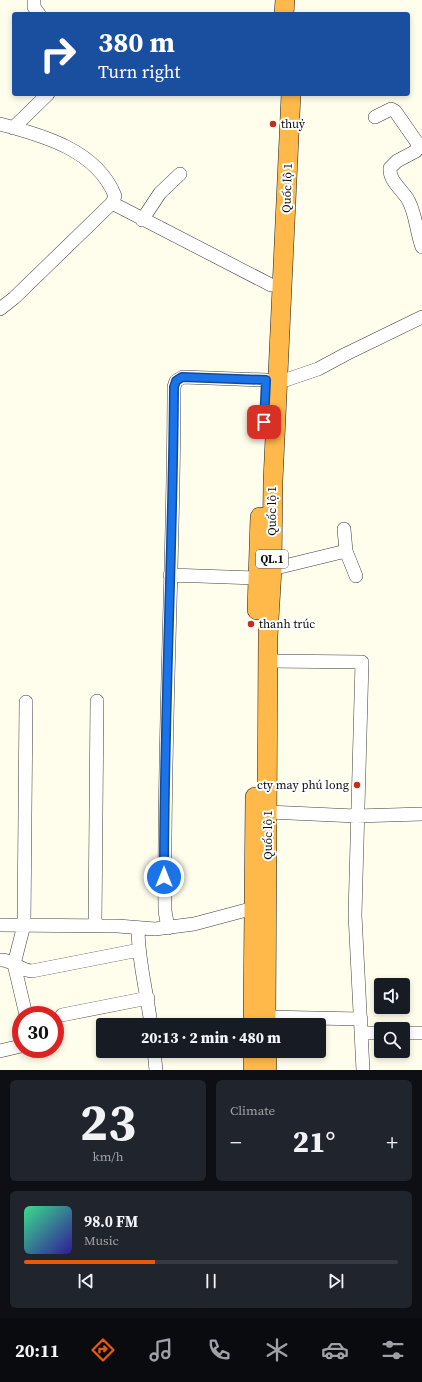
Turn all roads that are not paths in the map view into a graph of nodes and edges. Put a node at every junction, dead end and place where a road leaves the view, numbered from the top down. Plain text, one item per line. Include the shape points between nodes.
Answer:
1 (34, 0) edge
2 (285, 0) edge
3 (298, 0) edge
4 (38, 12) edge
5 (284, 12) edge
6 (296, 12) edge
7 (46, 96) edge
8 (280, 96) edge
9 (291, 96) edge
10 (375, 117) dead end
11 (0, 124) edge
12 (13, 128) junction
13 (180, 174) dead end
14 (112, 203) junction
15 (142, 220) junction
16 (422, 247) edge
17 (271, 285) junction
18 (0, 309) edge
19 (422, 317) edge
20 (272, 382) junction
21 (344, 529) dead end
22 (346, 551) junction
23 (265, 573) junction
24 (170, 575) junction
25 (356, 576) dead end
26 (268, 661) junction
27 (97, 701) dead end
28 (26, 702) dead end
29 (268, 812) junction
30 (422, 814) edge
31 (356, 816) junction
32 (254, 908) junction
33 (0, 925) edge
34 (24, 925) junction
35 (95, 926) junction
36 (138, 928) junction
37 (168, 928) junction
38 (139, 950) junction
39 (0, 960) edge
40 (14, 964) junction
41 (148, 998) junction
42 (24, 1006) edge
43 (64, 1015) edge
44 (151, 1018) edge
45 (262, 1018) edge
46 (262, 1018) edge
47 (361, 1019) junction
48 (326, 1020) edge
49 (361, 1033) junction
50 (374, 1033) edge
51 (410, 1033) edge
52 (422, 1033) edge
53 (12, 1048) edge
54 (0, 1051) edge
55 (155, 1058) edge
56 (253, 1058) edge
57 (267, 1058) edge
58 (156, 1070) edge
59 (253, 1070) edge
60 (267, 1070) edge
61 (363, 1070) edge

1 - 4 street
2 - 5 highway
3 - 6 highway
7 - 12 street
8 - 17 highway, Quốc lộ 1 / QL.1
9 - 20 highway, Quốc lộ 1 / QL.1 via 281,327
10 - 16 street via 391,109 395,111 418,144 416,151 397,161 389,170 396,185 407,198
11 - 12 street
12 - 14 street via 47,138 82,157 103,174 115,196
13 - 15 street via 160,193
14 - 15 street
14 - 18 street
15 - 17 street
17 - 20 highway, Quốc lộ 1 / QL.1
19 - 20 street via 318,369
20 - 23 highway, Quốc lộ 1 / QL.1 via 273,481
20 - 24 street via 182,377 176,381
21 - 22 street
22 - 23 street
22 - 25 street
23 - 24 street
23 - 26 highway, Quốc lộ 1 / QL.1
23 - 32 highway, Quốc lộ 1 / QL.1
24 - 37 street via 164,869
26 - 29 highway, Quốc lộ 1 / QL.1
26 - 31 street via 362,662
27 - 35 street
28 - 34 street
29 - 31 street
29 - 46 highway, Quốc lộ 1 / QL.1
30 - 31 street
31 - 47 street via 354,915
32 - 37 street
32 - 45 highway, Quốc lộ 1 / QL.1
33 - 34 street
34 - 35 street
34 - 40 street
35 - 36 street
36 - 37 street
36 - 38 street
38 - 40 street via 32,971 26,971
38 - 41 street
39 - 40 street
40 - 42 street
41 - 43 street
41 - 44 street
47 - 48 street
47 - 49 street
49 - 50 street
49 - 61 street
51 - 52 street
53 - 54 street
55 - 58 street
56 - 59 highway
57 - 60 highway

